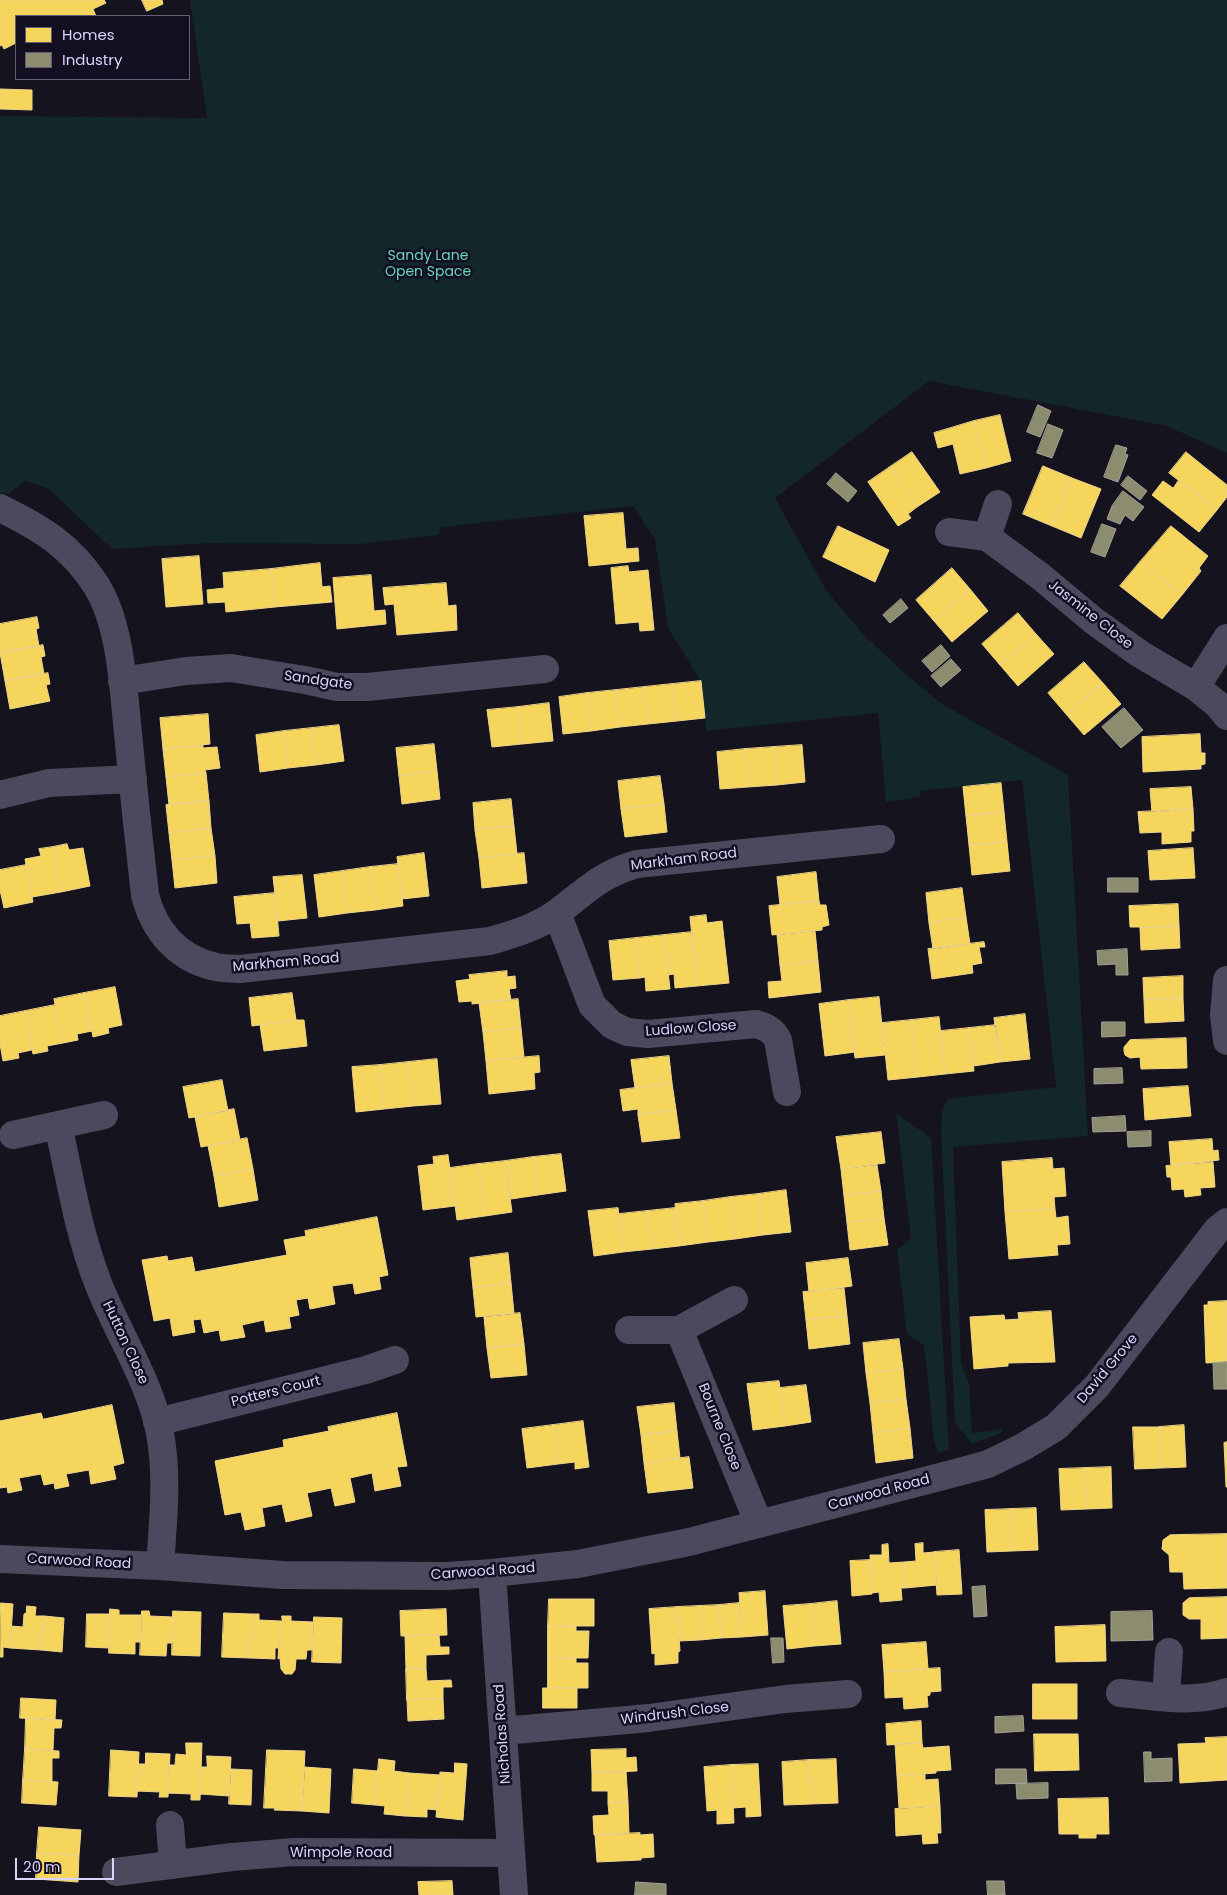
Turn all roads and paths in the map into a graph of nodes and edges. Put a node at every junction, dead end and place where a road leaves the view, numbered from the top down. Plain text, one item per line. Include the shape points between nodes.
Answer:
1 (998, 504) dead end
2 (0, 508) edge
3 (949, 532) dead end
4 (987, 537) junction
5 (1227, 638) edge
6 (545, 669) dead end
7 (122, 681) junction
8 (1196, 687) junction
9 (1227, 716) edge
10 (133, 779) junction
11 (0, 795) edge
12 (881, 839) dead end
13 (557, 913) junction
14 (1227, 980) edge
15 (1227, 1041) edge
16 (787, 1092) dead end
17 (104, 1115) dead end
18 (58, 1124) junction
19 (13, 1135) dead end
20 (1227, 1222) edge
21 (734, 1300) dead end
22 (630, 1330) dead end
23 (679, 1330) junction
24 (395, 1360) dead end
25 (157, 1422) junction
26 (955, 1473) joint
27 (759, 1524) junction
28 (0, 1559) edge
29 (160, 1566) junction
30 (492, 1573) junction
31 (1169, 1652) dead end
32 (1227, 1692) edge
33 (1120, 1693) dead end
34 (848, 1694) dead end
35 (1166, 1697) junction
36 (503, 1731) junction
37 (170, 1825) dead end
38 (510, 1853) junction
39 (173, 1865) junction
40 (116, 1872) dead end
41 (514, 1895) edge

1 - 4 street
2 - 7 street, Markham Road via 54,538 86,570 106,602
3 - 4 street, Jasmine Close
4 - 8 street, Jasmine Close via 1140,654
5 - 8 street
6 - 7 street, Sandgate via 367,687 338,687 231,668
7 - 10 street, Markham Road
8 - 9 street, Jasmine Close
10 - 11 street via 49,783
10 - 13 street, Markham Road via 149,911 171,944 190,958 216,967 240,969 481,942 524,931
12 - 13 street, Markham Road via 637,864 601,878
13 - 16 street, Ludlow Close via 592,1005 612,1025 627,1032 648,1034 756,1024 766,1027 775,1033 778,1040
14 - 15 street via 1224,1015
17 - 18 street
18 - 19 street
18 - 25 street, Hutton Close via 88,1258 146,1389
20 - 26 street, David Grove via 1217,1230 1097,1386 1056,1427 988,1464
21 - 23 street
22 - 23 street
23 - 27 street, Bourne Close
24 - 25 street, Potters Court
25 - 29 street, Hutton Close via 165,1490
26 - 27 street, Carwood Road
27 - 30 street, Carwood Road via 578,1564
28 - 29 street, Carwood Road
29 - 30 street, Carwood Road via 282,1575 447,1576
30 - 36 street, Nicholas Road
31 - 35 street
32 - 35 street via 1192,1698
33 - 35 street
34 - 36 street, Windrush Close via 785,1698 648,1718
36 - 38 street, Nicholas Road
37 - 39 street
38 - 39 street, Wimpole Road via 294,1852
38 - 41 street, Nicholas Road
39 - 40 street, Wimpole Road

